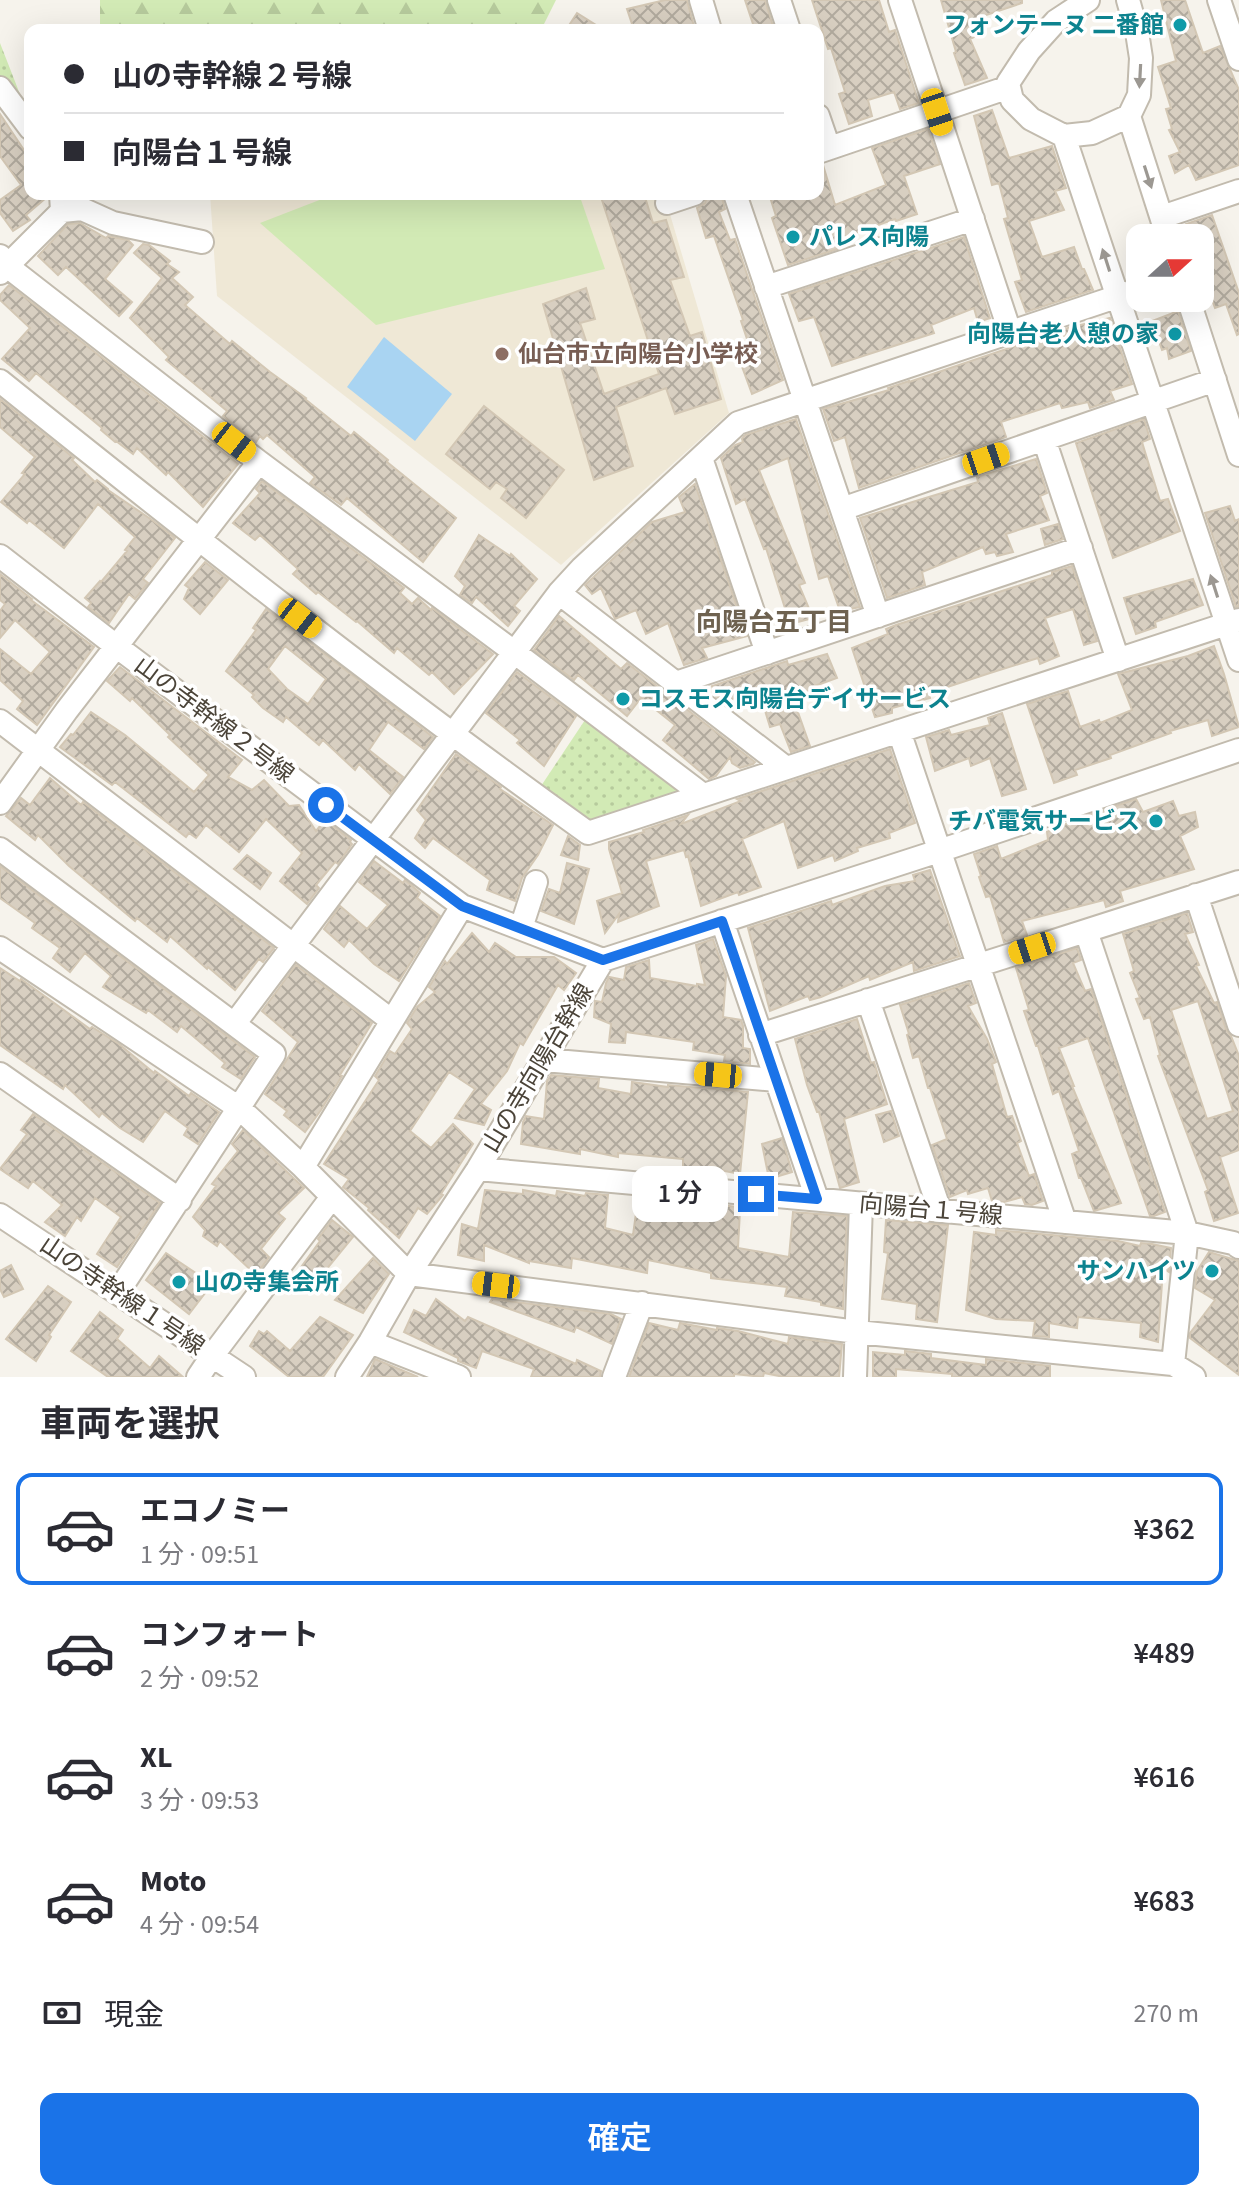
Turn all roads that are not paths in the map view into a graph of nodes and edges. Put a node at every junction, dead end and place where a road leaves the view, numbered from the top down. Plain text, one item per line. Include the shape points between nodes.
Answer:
1 (701, 0) edge
2 (779, 0) edge
3 (900, 0) edge
4 (1088, 0) edge
5 (1099, 0) edge
6 (1128, 0) edge
7 (1219, 0) edge
8 (708, 24) edge
9 (787, 24) edge
10 (1137, 32) junction
11 (1239, 59) edge
12 (1009, 87) junction
13 (0, 88) edge
14 (937, 112) junction
15 (1129, 116) junction
16 (24, 120) edge
17 (1064, 136) junction
18 (824, 150) edge
19 (1239, 191) edge
20 (676, 200) edge
21 (737, 200) edge
22 (61, 202) edge
23 (667, 203) dead end
24 (973, 219) junction
25 (1164, 224) edge
26 (1173, 224) edge
27 (202, 242) dead end
28 (2, 265) edge
29 (766, 287) junction
30 (1126, 293) edge
31 (1118, 296) junction
32 (1193, 312) edge
33 (1010, 332) junction
34 (1215, 380) junction
35 (0, 381) edge
36 (804, 399) junction
37 (1153, 402) junction
38 (1044, 439) junction
39 (1239, 455) edge
40 (701, 458) junction
41 (259, 462) junction
42 (842, 509) junction
43 (199, 541) junction
44 (1081, 548) junction
45 (0, 556) edge
46 (559, 593) junction
47 (878, 616) junction
48 (1233, 622) edge
49 (116, 646) junction
50 (514, 652) junction
51 (767, 653) junction
52 (1118, 660) junction
53 (1239, 660) edge
54 (676, 683) junction
55 (0, 721) edge
56 (899, 731) junction
57 (452, 735) junction
58 (37, 750) junction
59 (1239, 750) edge
60 (786, 768) junction
61 (703, 795) junction
62 (0, 803) edge
63 (373, 841) junction
64 (0, 849) edge
65 (939, 851) junction
66 (536, 882) dead end
67 (1239, 882) edge
68 (1196, 895) junction
69 (462, 906) junction
70 (722, 921) junction
71 (521, 928) junction
72 (1086, 931) junction
73 (294, 945) junction
74 (0, 948) edge
75 (603, 960) junction
76 (978, 965) junction
77 (868, 1000) junction
78 (392, 1021) junction
79 (235, 1023) junction
80 (1239, 1025) edge
81 (760, 1035) junction
82 (544, 1060) junction
83 (0, 1074) edge
84 (776, 1080) junction
85 (239, 1108) junction
86 (303, 1167) junction
87 (478, 1169) junction
88 (332, 1197) junction
89 (817, 1199) junction
90 (180, 1200) junction
91 (861, 1204) junction
92 (940, 1211) junction
93 (0, 1215) edge
94 (1065, 1222) junction
95 (1187, 1233) junction
96 (1239, 1247) edge
97 (409, 1274) junction
98 (118, 1292) junction
99 (642, 1303) junction
100 (857, 1332) junction
101 (370, 1342) junction
102 (212, 1356) junction
103 (1173, 1364) junction
104 (198, 1377) edge
105 (244, 1377) edge
106 (347, 1377) edge
107 (459, 1377) edge
108 (614, 1377) edge
109 (855, 1377) edge
110 (1194, 1377) edge

1 - 8 street
2 - 9 street
3 - 14 street
4 - 12 street via 1056,21 1029,51
5 - 10 street via 1111,2
6 - 10 street
7 - 11 street
10 -> 15 street via 1139,95
12 - 14 street
12 - 17 street via 1012,100 1031,119
13 - 16 street
14 - 18 street
14 - 24 street
15 - 17 street via 1092,133
15 -> 25 street
31 -> 17 street
19 - 26 street
20 - 23 street
21 - 29 street
22 - 27 street via 113,223
22 - 28 street
24 - 29 street
24 - 33 street
28 - 41 street
29 - 36 street
30 - 31 street
31 - 33 street
31 - 37 street
32 - 34 street
33 - 36 street
34 - 37 street
34 - 39 street
35 - 43 street
36 - 40 street via 738,423
36 - 42 street
37 - 38 street
48 -> 37 street
38 - 42 street
38 - 44 street
40 - 46 street
40 - 51 street
41 - 43 street
41 - 50 street
42 - 47 street
43 - 49 street
43 - 57 street
44 - 47 street
44 - 52 street
45 - 49 street, 山の寺幹線２号線
46 - 50 street
46 - 54 street
47 - 51 street
48 - 52 street
48 - 53 street
49 - 58 street
49 - 63 street, 山の寺幹線２号線
50 - 57 street
50 - 61 street
51 - 54 street
52 - 56 street
54 - 60 street
55 - 58 street
56 - 60 street
56 - 65 street
57 - 61 street via 588,833
57 - 63 street
58 - 62 street
58 - 73 street
59 - 65 street, 山の寺向陽台幹線
60 - 61 street
63 - 69 street, 山の寺幹線２号線
63 - 73 street
64 - 79 street
65 - 70 street, 山の寺向陽台幹線
65 - 76 street
66 - 71 street
67 - 68 street
68 - 72 street
68 - 80 street
69 - 71 street, 山の寺幹線２号線
69 - 78 street
70 - 75 street, 山の寺向陽台幹線
70 - 81 street
71 - 75 street, 山の寺幹線２号線
72 - 76 street
72 - 95 street
73 - 78 street
73 - 79 street
74 - 85 street
75 - 82 street, 山の寺向陽台幹線
76 - 77 street
76 - 94 street
77 - 81 street
77 - 92 street
78 - 86 street
79 - 85 street via 274,1054
81 - 84 street
82 - 84 street
82 - 87 street, 山の寺向陽台幹線
83 - 90 street
84 - 89 street
85 - 86 street
85 - 90 street
86 - 88 street
87 - 89 street, 向陽台１号線
87 - 97 street, 山の寺向陽台幹線
88 - 97 street
88 - 102 street
89 - 91 street, 向陽台１号線
90 - 98 street
91 - 92 street, 向陽台１号線
91 - 100 street
92 - 94 street, 向陽台１号線
93 - 98 street, 山の寺幹線１号線
94 - 95 street, 向陽台１号線
95 - 96 street, 向陽台１号線
95 - 103 street
97 - 99 street
97 - 101 street, 山の寺向陽台幹線
98 - 102 street, 山の寺幹線１号線
99 - 100 street
99 - 108 street
100 - 103 street
100 - 109 street
101 - 106 street, 山の寺向陽台幹線
101 - 107 street
102 - 104 street
102 - 105 street, 山の寺幹線１号線
103 - 110 street

